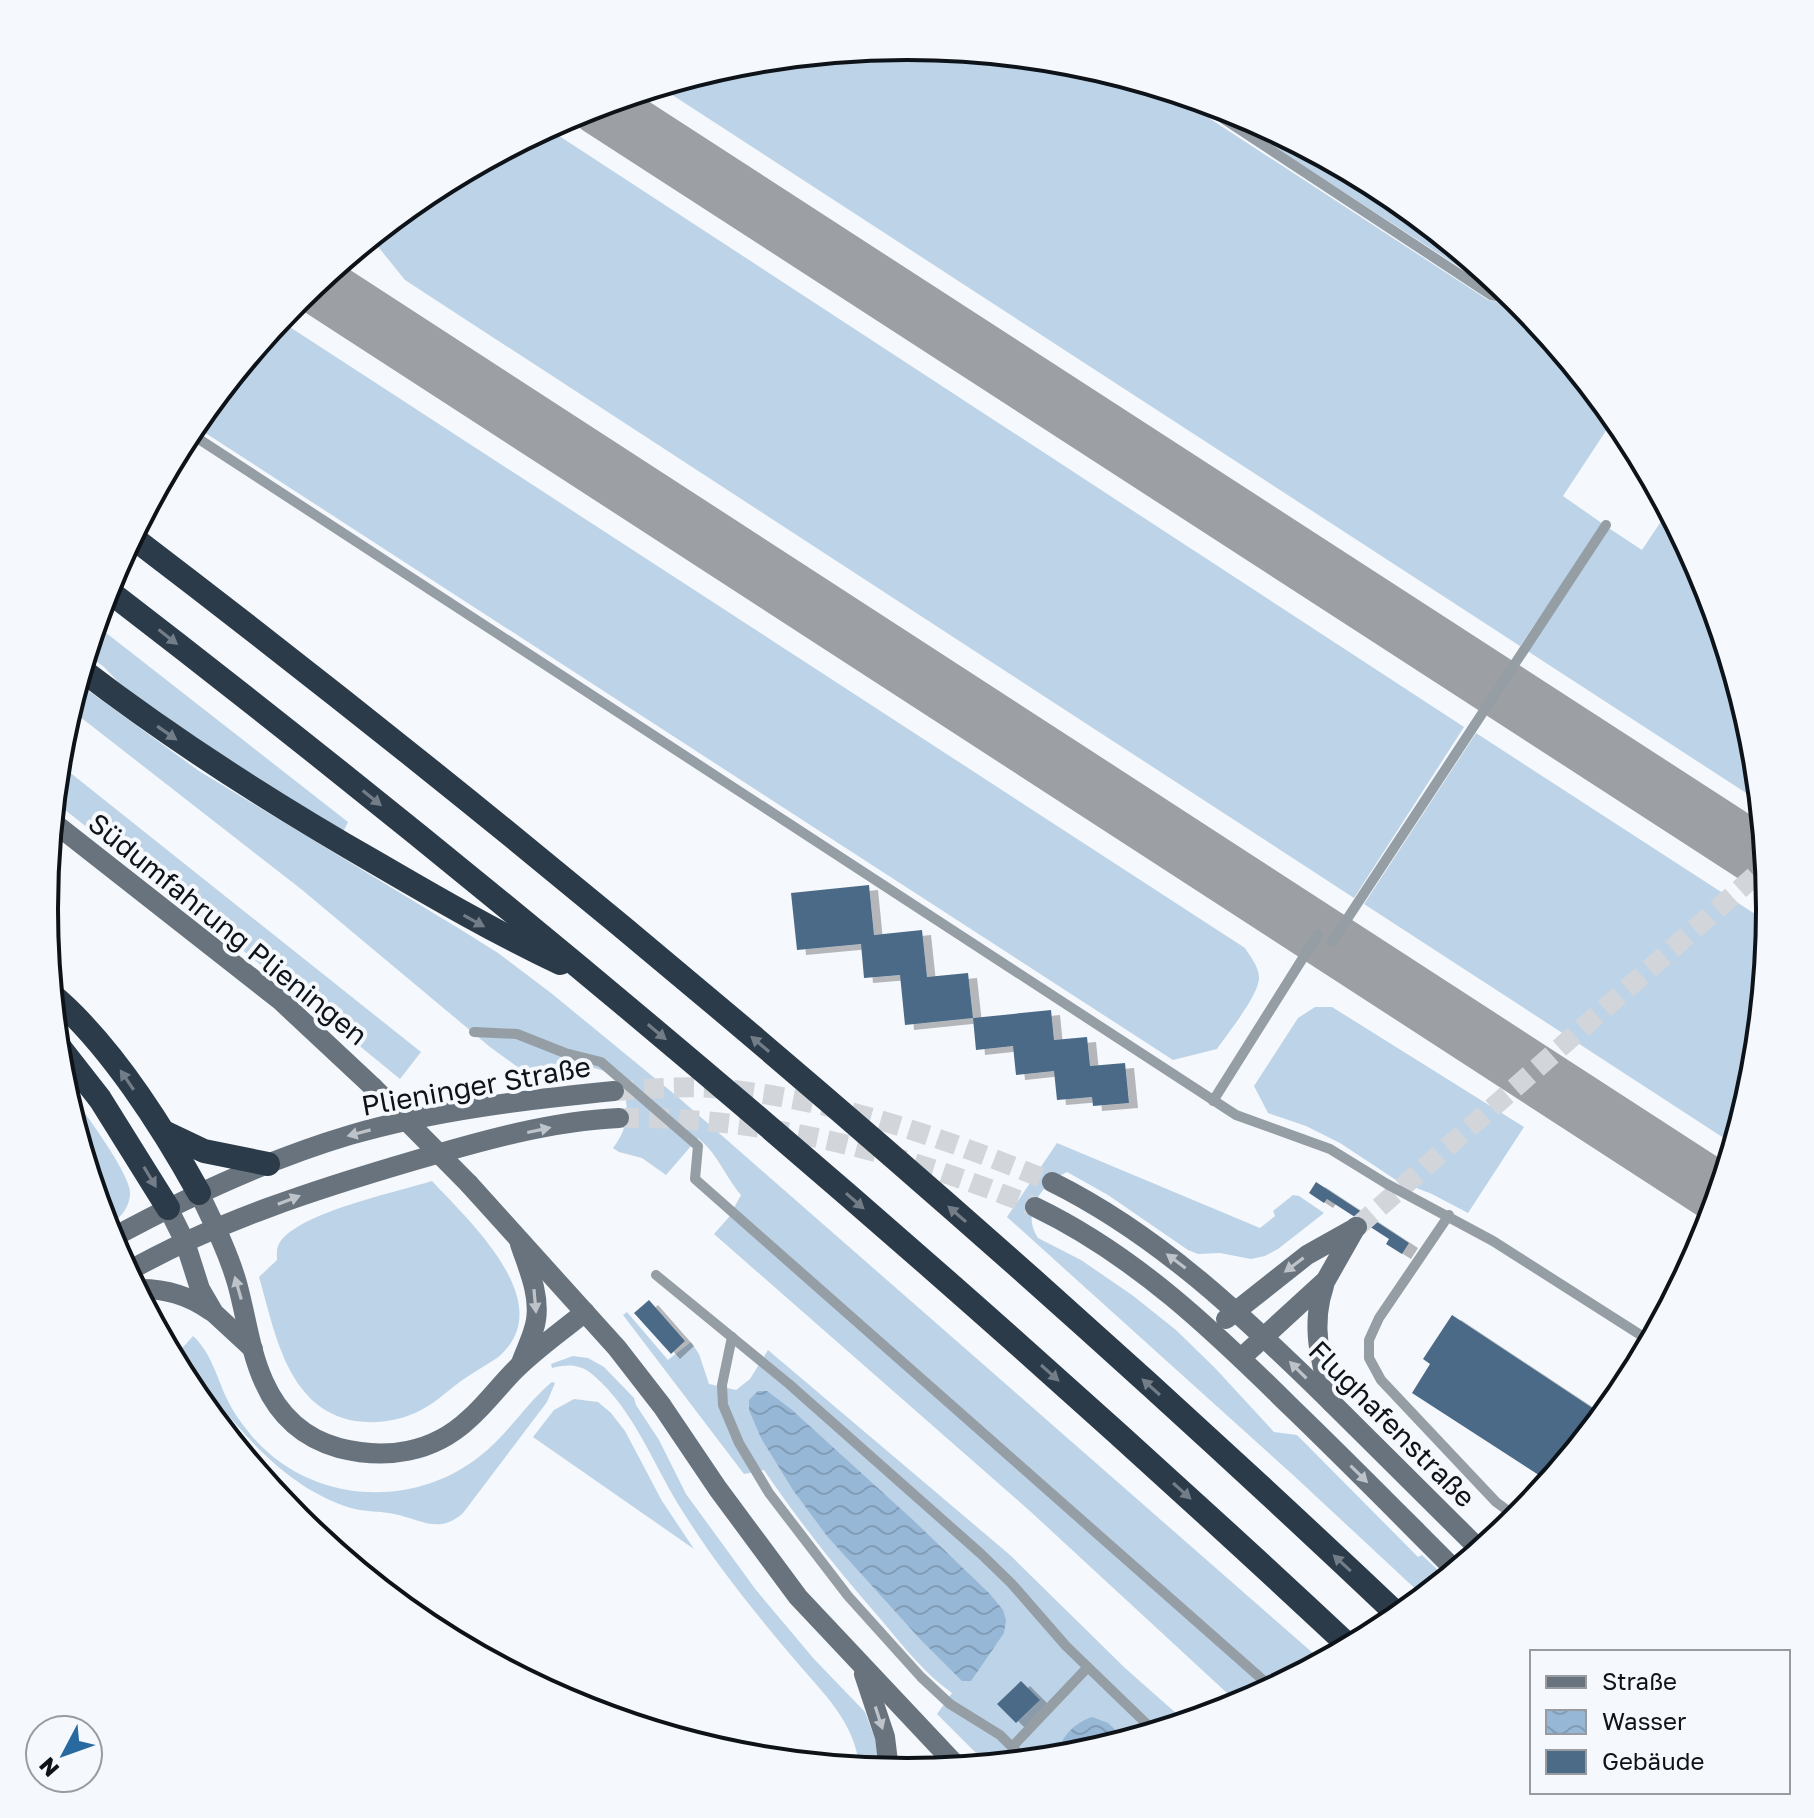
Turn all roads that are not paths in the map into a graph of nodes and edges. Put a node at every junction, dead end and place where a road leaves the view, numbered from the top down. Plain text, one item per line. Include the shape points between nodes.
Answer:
1 (1235, 126) edge
2 (1493, 295) edge
3 (199, 439) edge
4 (1606, 525) dead end
5 (141, 544) edge
6 (118, 598) edge
7 (91, 676) edge
8 (62, 829) edge
9 (1318, 934) dead end
10 (1332, 942) dead end
11 (598, 982) junction
12 (64, 1006) edge
13 (474, 1032) dead end
14 (72, 1064) edge
15 (614, 1091) tunnel mouth
16 (1213, 1101) junction
17 (619, 1118) tunnel mouth
18 (159, 1130) junction
19 (268, 1164) junction
20 (1052, 1182) tunnel mouth
21 (199, 1193) junction
22 (1035, 1207) tunnel mouth
23 (168, 1208) junction
24 (1449, 1215) junction
25 (216, 1228) junction
26 (122, 1232) edge
27 (517, 1237) junction
28 (185, 1242) junction
29 (138, 1266) edge
30 (656, 1275) dead end
31 (1326, 1280) junction
32 (148, 1289) edge
33 (1236, 1310) junction
34 (585, 1312) junction
35 (214, 1313) junction
36 (1213, 1331) junction
37 (1641, 1335) edge
38 (732, 1337) junction
39 (1264, 1337) junction
40 (254, 1350) junction
41 (1241, 1358) junction
42 (520, 1366) junction
43 (1332, 1403) junction
44 (1506, 1510) edge
45 (1472, 1542) edge
46 (1448, 1563) edge
47 (1390, 1607) edge
48 (1341, 1638) edge
49 (862, 1667) junction
50 (1087, 1668) junction
51 (1262, 1679) edge
52 (1146, 1723) edge
53 (1012, 1747) junction
54 (1016, 1751) edge
55 (887, 1757) edge
56 (940, 1757) edge

1 - 2 lane
3 - 16 lane
4 - 10 lane
47 -> 5 highway via 1116,1355 835,1108 432,772
6 -> 11 highway
7 -> 11 highway via 293,814 469,918
8 - 27 main road, Südumfahrung Plieningen, bridge via 281,1001 373,1087
9 - 16 lane
11 -> 48 highway via 944,1278
18 -> 12 highway via 106,1051
13 - 51 lane via 517,1034 615,1071 698,1146 695,1179
14 -> 23 highway
15 -> 19 main road, Plieninger Straße via 435,1115 352,1135
16 - 24 lane via 1236,1115 1330,1149
25 -> 17 main road, Plieninger Straße via 323,1188 450,1150
18 - 19 highway via 192,1147
18 - 21 highway
19 - 21 main road, Plieninger Straße
33 -> 20 main road via 1136,1232
21 - 23 main road, Plieninger Straße
21 - 25 main road
22 - 36 main road via 1111,1251
23 - 26 main road, Plieninger Straße
23 - 28 main road
24 - 37 lane
24 - 44 lane via 1379,1318 1369,1340 1369,1358 1381,1380
25 - 28 main road, Plieninger Straße
40 -> 25 main road
27 - 34 main road, Südumfahrung Plieningen
27 -> 42 main road via 537,1313
28 - 29 main road, Plieninger Straße
28 - 35 main road
30 - 38 lane
31 -> 33 main road via 1357,1227 1307,1255
31 - 39 main road
31 - 43 main road via 1316,1327
32 - 35 main road via 179,1294
33 - 36 main road
33 - 39 main road
34 - 42 main road
34 - 49 main road, Südumfahrung Plieningen via 662,1406 785,1582
35 - 40 main road
36 - 41 main road
38 - 50 lane via 1000,1572
38 - 53 lane via 723,1405 759,1479 839,1585 921,1677
39 - 41 main road
43 -> 39 main road, Flughafenstraße
40 - 42 main road via 269,1394 292,1424 329,1445 370,1453 411,1451 443,1440
41 -> 46 main road, Flughafenstraße
43 - 45 main road, Flughafenstraße
49 -> 55 main road
49 - 56 main road, Südumfahrung Plieningen
50 - 52 lane
50 - 53 lane
53 - 54 lane

